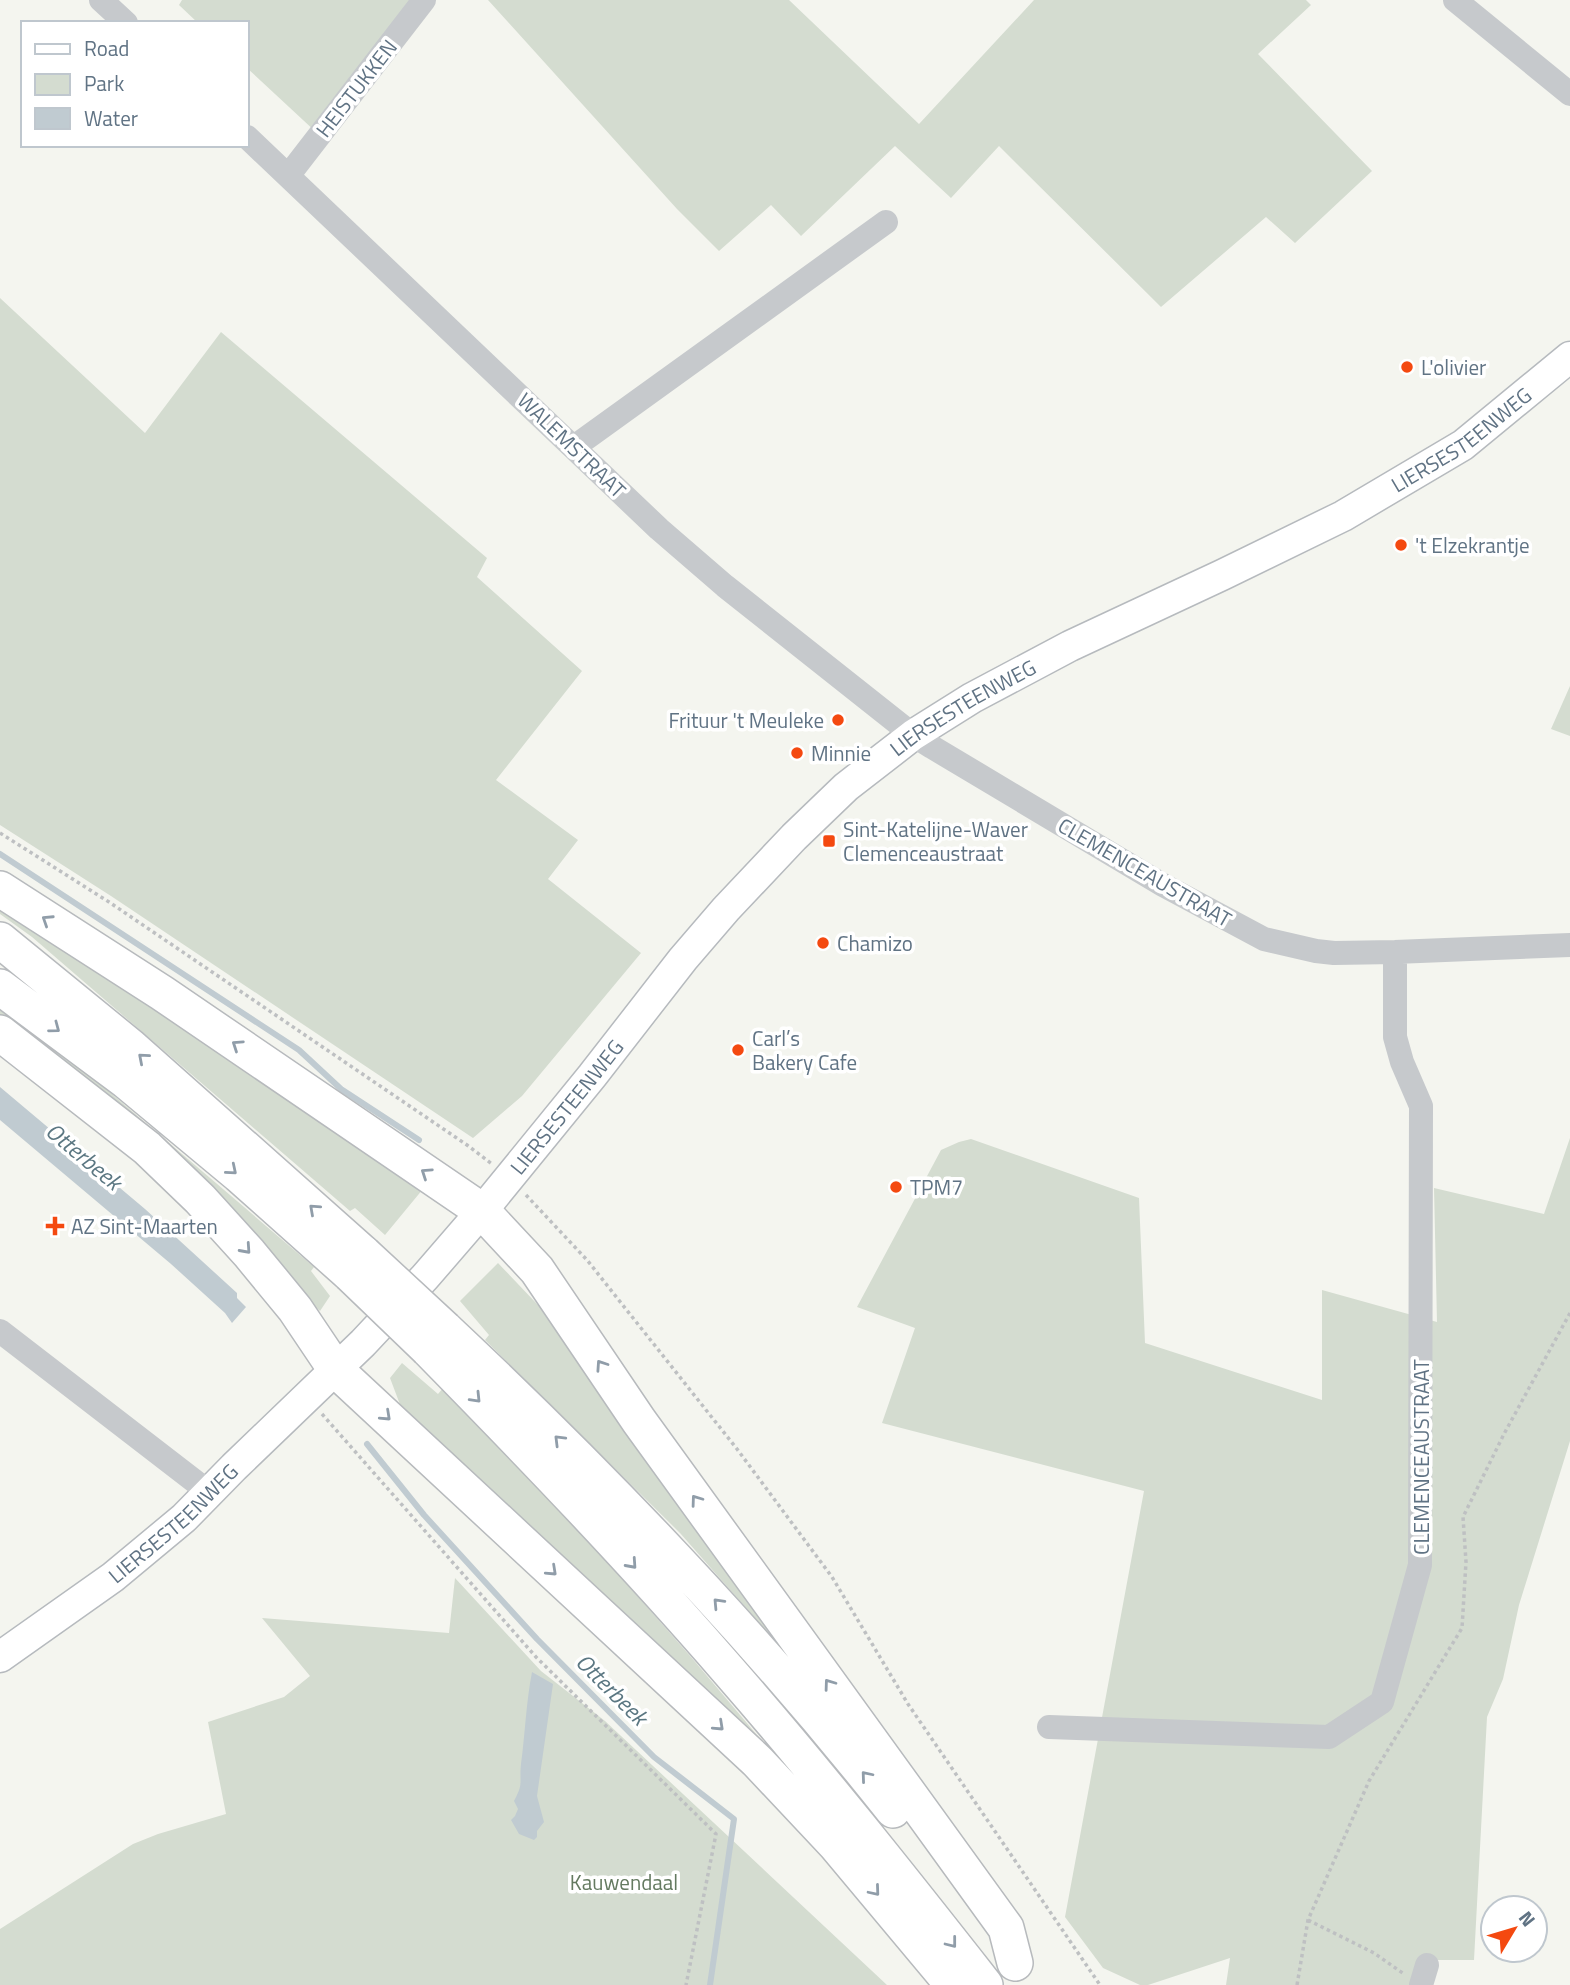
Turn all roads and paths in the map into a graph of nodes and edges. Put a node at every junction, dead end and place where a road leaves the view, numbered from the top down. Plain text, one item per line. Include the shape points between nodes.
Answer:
1 (101, 0) edge
2 (424, 0) edge
3 (1455, 0) edge
4 (124, 21) edge
5 (1570, 94) edge
6 (248, 138) edge
7 (288, 176) junction
8 (886, 222) dead end
9 (1570, 358) edge
10 (574, 447) junction
11 (913, 735) junction
12 (0, 889) edge
13 (0, 940) edge
14 (1570, 945) edge
15 (1395, 952) junction
16 (0, 987) edge
17 (0, 1033) edge
18 (482, 1211) junction
19 (357, 1264) junction
20 (1570, 1313) edge
21 (0, 1331) edge
22 (437, 1339) junction
23 (336, 1370) junction
24 (307, 1397) junction
25 (210, 1493) junction
26 (0, 1657) edge
27 (1049, 1727) dead end
28 (1308, 1920) junction
29 (1023, 1974) edge
30 (1420, 1976) edge
31 (686, 1985) edge
32 (953, 1985) edge
33 (985, 1985) edge
34 (1297, 1985) edge

1 - 4 street
2 - 7 street, HEISTUKKEN
3 - 5 street
6 - 7 street, WALEMSTRAAT
7 - 10 street, WALEMSTRAAT
8 - 10 street
9 - 11 main road, LIERSESTEENWEG via 1464,445 1343,516 1070,646
10 - 11 street, WALEMSTRAAT via 725,586
11 - 15 street, CLEMENCEAUSTRAAT via 1163,885 1264,939 1334,953
11 - 18 main road, LIERSESTEENWEG via 846,787 726,909
18 -> 12 highway via 162,993
19 -> 13 highway via 131,1047
14 - 15 street, CLEMENCEAUSTRAAT
15 - 27 street, CLEMENCEAUSTRAAT via 1395,1037 1421,1106 1420,1565 1382,1702 1329,1737
16 -> 19 highway
17 -> 23 highway via 147,1148 200,1199 295,1309
18 - 23 main road, LIERSESTEENWEG
29 -> 18 highway via 1006,1928 639,1421 537,1270
19 - 22 highway, bridge
20 - 28 path via 1463,1517 1462,1628 1369,1781
21 - 25 street
29 -> 22 highway via 736,1622 534,1415
22 -> 33 highway via 727,1669 872,1841
23 - 24 main road, LIERSESTEENWEG
23 -> 32 highway via 757,1761 836,1845
24 - 25 main road, LIERSESTEENWEG
24 - 31 path via 536,1657 716,1834
25 - 26 main road, LIERSESTEENWEG via 113,1577
28 - 30 path
28 - 34 path

